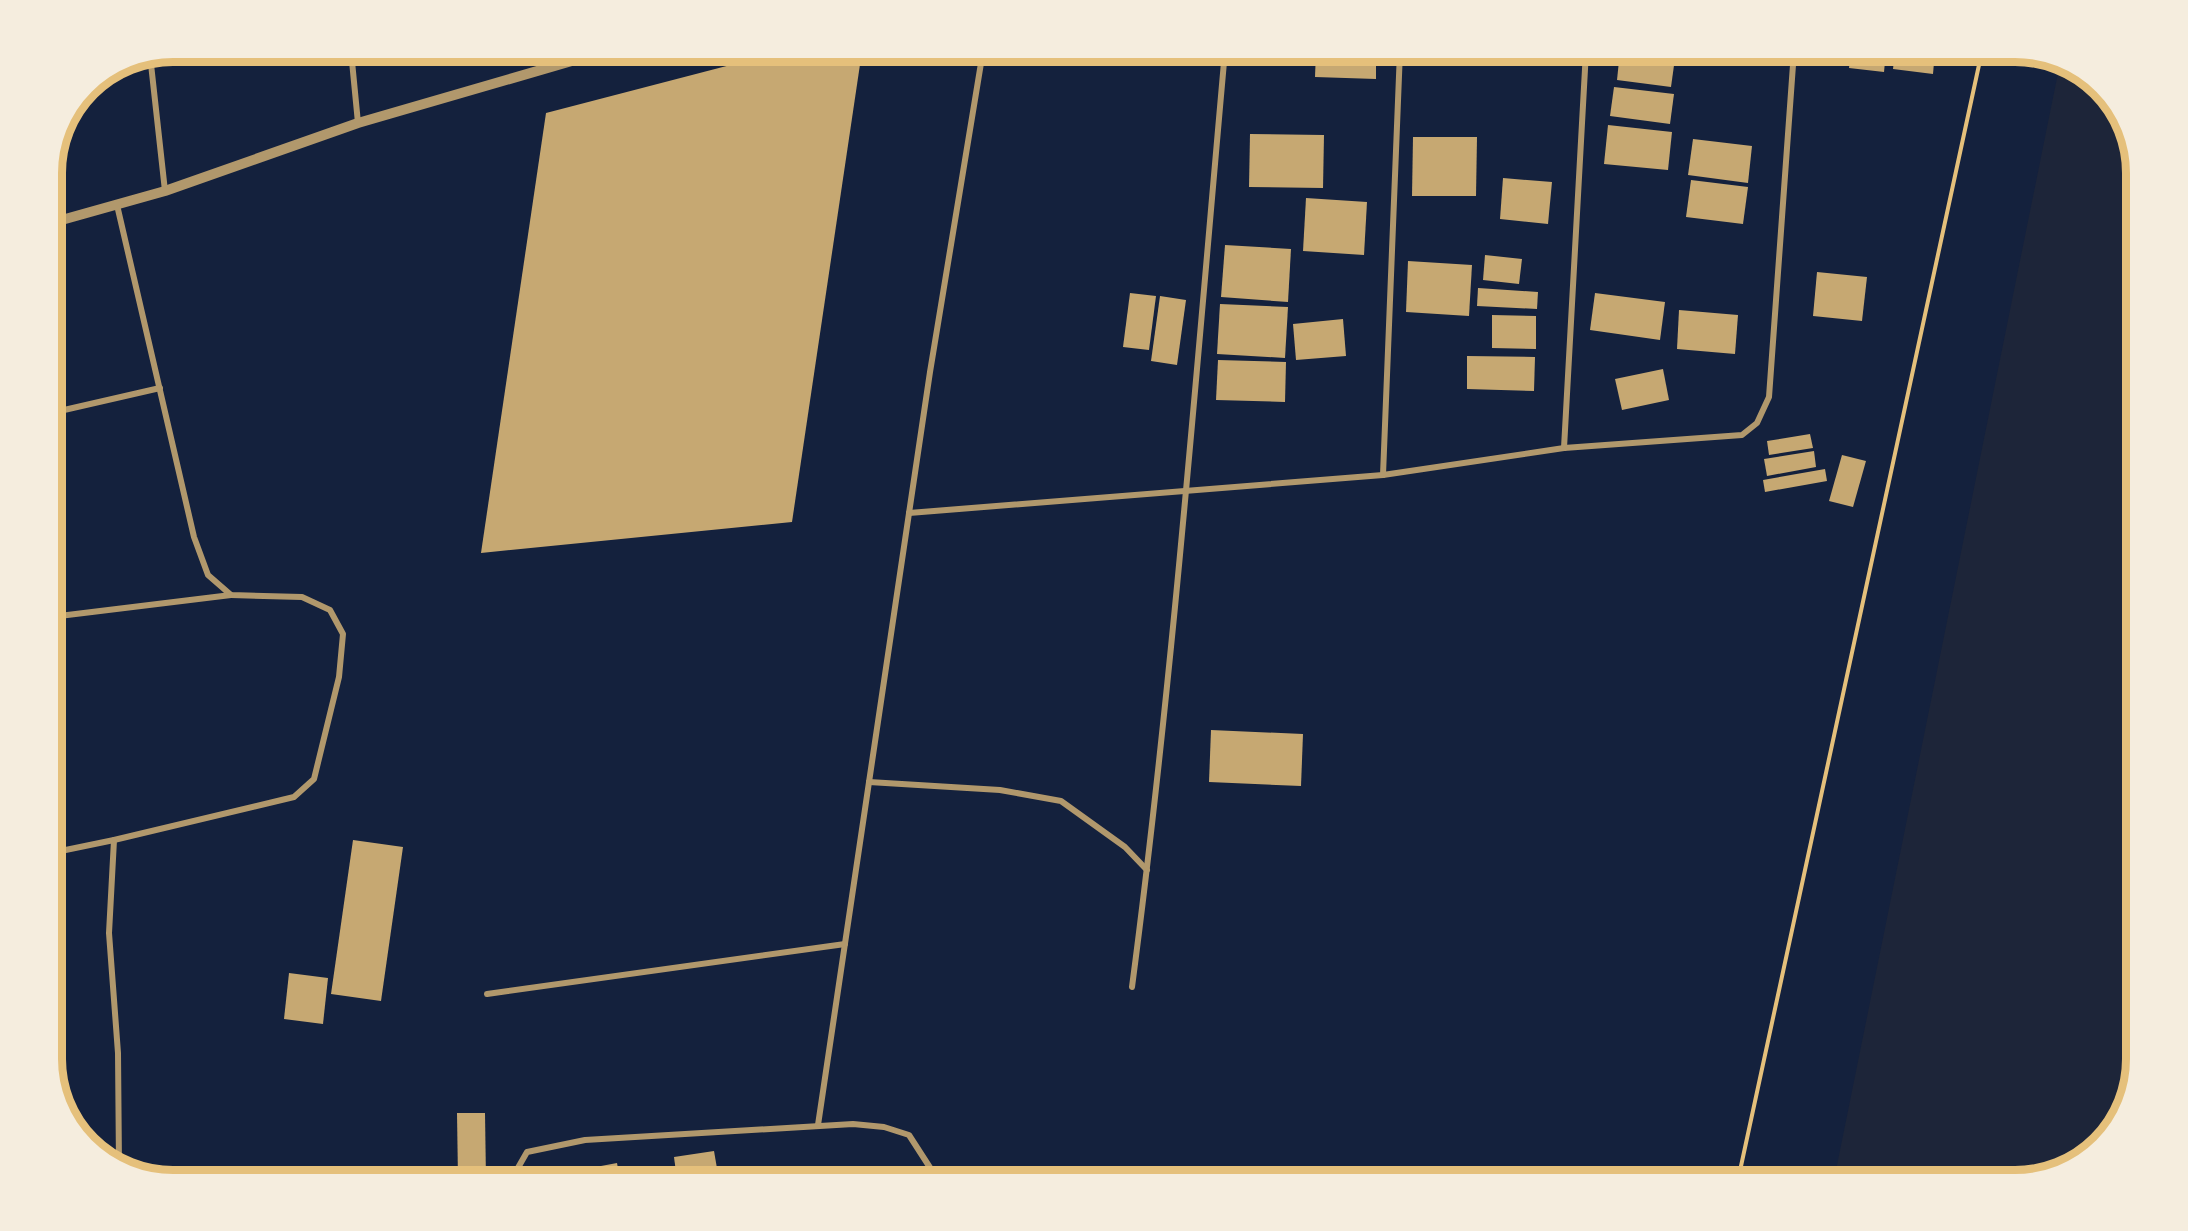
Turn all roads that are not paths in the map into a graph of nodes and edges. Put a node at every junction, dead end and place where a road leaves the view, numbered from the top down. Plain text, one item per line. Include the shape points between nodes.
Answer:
1 (352, 62) edge
2 (554, 62) edge
3 (565, 62) edge
4 (981, 62) edge
5 (1224, 62) edge
6 (1400, 62) edge
7 (1585, 62) edge
8 (1793, 62) edge
9 (151, 64) edge
10 (554, 65) junction
11 (358, 123) junction
12 (165, 191) junction
13 (117, 205) junction
14 (62, 220) edge
15 (160, 388) junction
16 (62, 410) edge
17 (1564, 448) junction
18 (1383, 475) junction
19 (1186, 491) junction
20 (909, 513) junction
21 (231, 595) junction
22 (62, 615) edge
23 (869, 782) junction
24 (114, 840) junction
25 (62, 851) edge
26 (1148, 870) junction
27 (845, 945) junction
28 (1132, 987) dead end
29 (488, 994) dead end
30 (818, 1125) junction
31 (119, 1156) edge
32 (517, 1170) edge
33 (932, 1170) edge

1 - 11 street
2 - 10 street
3 - 10 street
4 - 20 street
5 - 19 street
6 - 18 street
7 - 17 street
8 - 17 street via 1769,397 1757,423 1742,435
9 - 12 street
10 - 11 street
11 - 12 street
12 - 13 street
13 - 14 street
13 - 15 street
15 - 16 street
15 - 21 street via 194,537 208,575
17 - 18 street
18 - 19 street
19 - 20 street
19 - 26 street
20 - 23 street
21 - 22 street
21 - 24 street via 302,597 330,610 343,634 339,677 314,779 294,797
23 - 26 street via 1000,790 1062,801 1125,847
23 - 27 street
24 - 25 street
24 - 31 street via 110,933 118,1053
26 - 28 street
27 - 29 street
27 - 30 street
30 - 32 street via 585,1140 527,1152
30 - 33 street via 884,1127 909,1135

